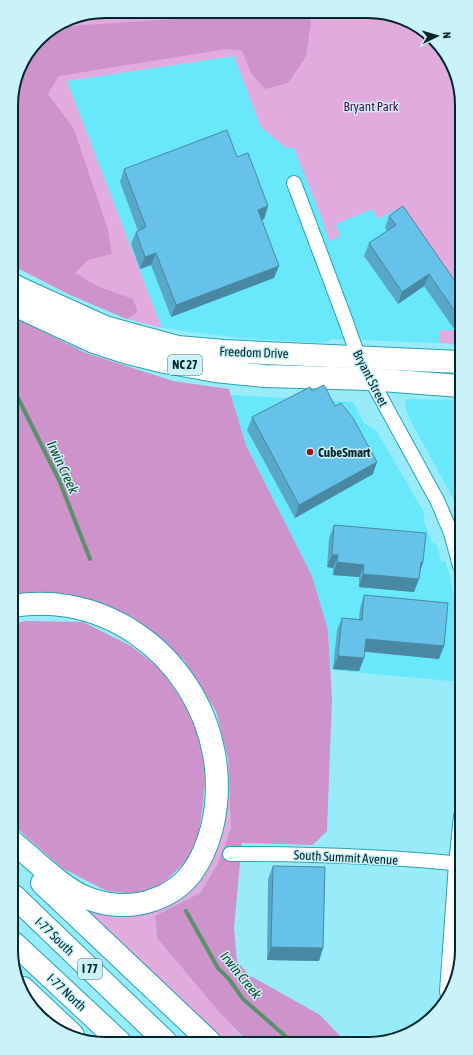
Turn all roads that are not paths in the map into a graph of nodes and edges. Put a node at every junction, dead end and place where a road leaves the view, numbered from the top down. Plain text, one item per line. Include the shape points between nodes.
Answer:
1 (294, 182) dead end
2 (18, 287) edge
3 (18, 307) edge
4 (358, 356) junction
5 (455, 362) edge
6 (369, 379) junction
7 (455, 386) edge
8 (455, 548) edge
9 (18, 605) edge
10 (18, 846) edge
11 (230, 854) dead end
12 (18, 859) edge
13 (455, 864) edge
14 (18, 900) edge
15 (455, 907) edge
16 (18, 947) edge
17 (448, 983) edge
18 (32, 997) edge
19 (39, 1003) junction
20 (46, 1013) edge
21 (63, 1026) edge
22 (115, 1037) edge
23 (161, 1037) edge
24 (205, 1037) edge

1 - 4 street, Bryant Street
2 - 4 main road, Freedom Drive / NC 27 via 105,327 178,347
3 - 6 main road, Freedom Drive / NC 27 via 94,342 165,362 214,371 265,376
4 - 5 main road, Freedom Drive / NC 27
4 - 6 street, Bryant Street
6 - 7 main road, Freedom Drive / NC 27
6 - 8 street, Bryant Street via 438,502
9 - 10 main road via 42,603 78,608 118,622 150,643 183,680 198,704 212,740 217,777 215,815 200,863 178,887 149,902 113,905 86,898 69,888
11 - 13 street, South Summit Avenue via 312,855
12 - 24 main road
14 - 23 main road, I-77 South / I 77
15 - 17 street
16 - 22 main road, I-77 North / I 77
18 - 19 main road
19 - 20 main road
19 - 21 main road

